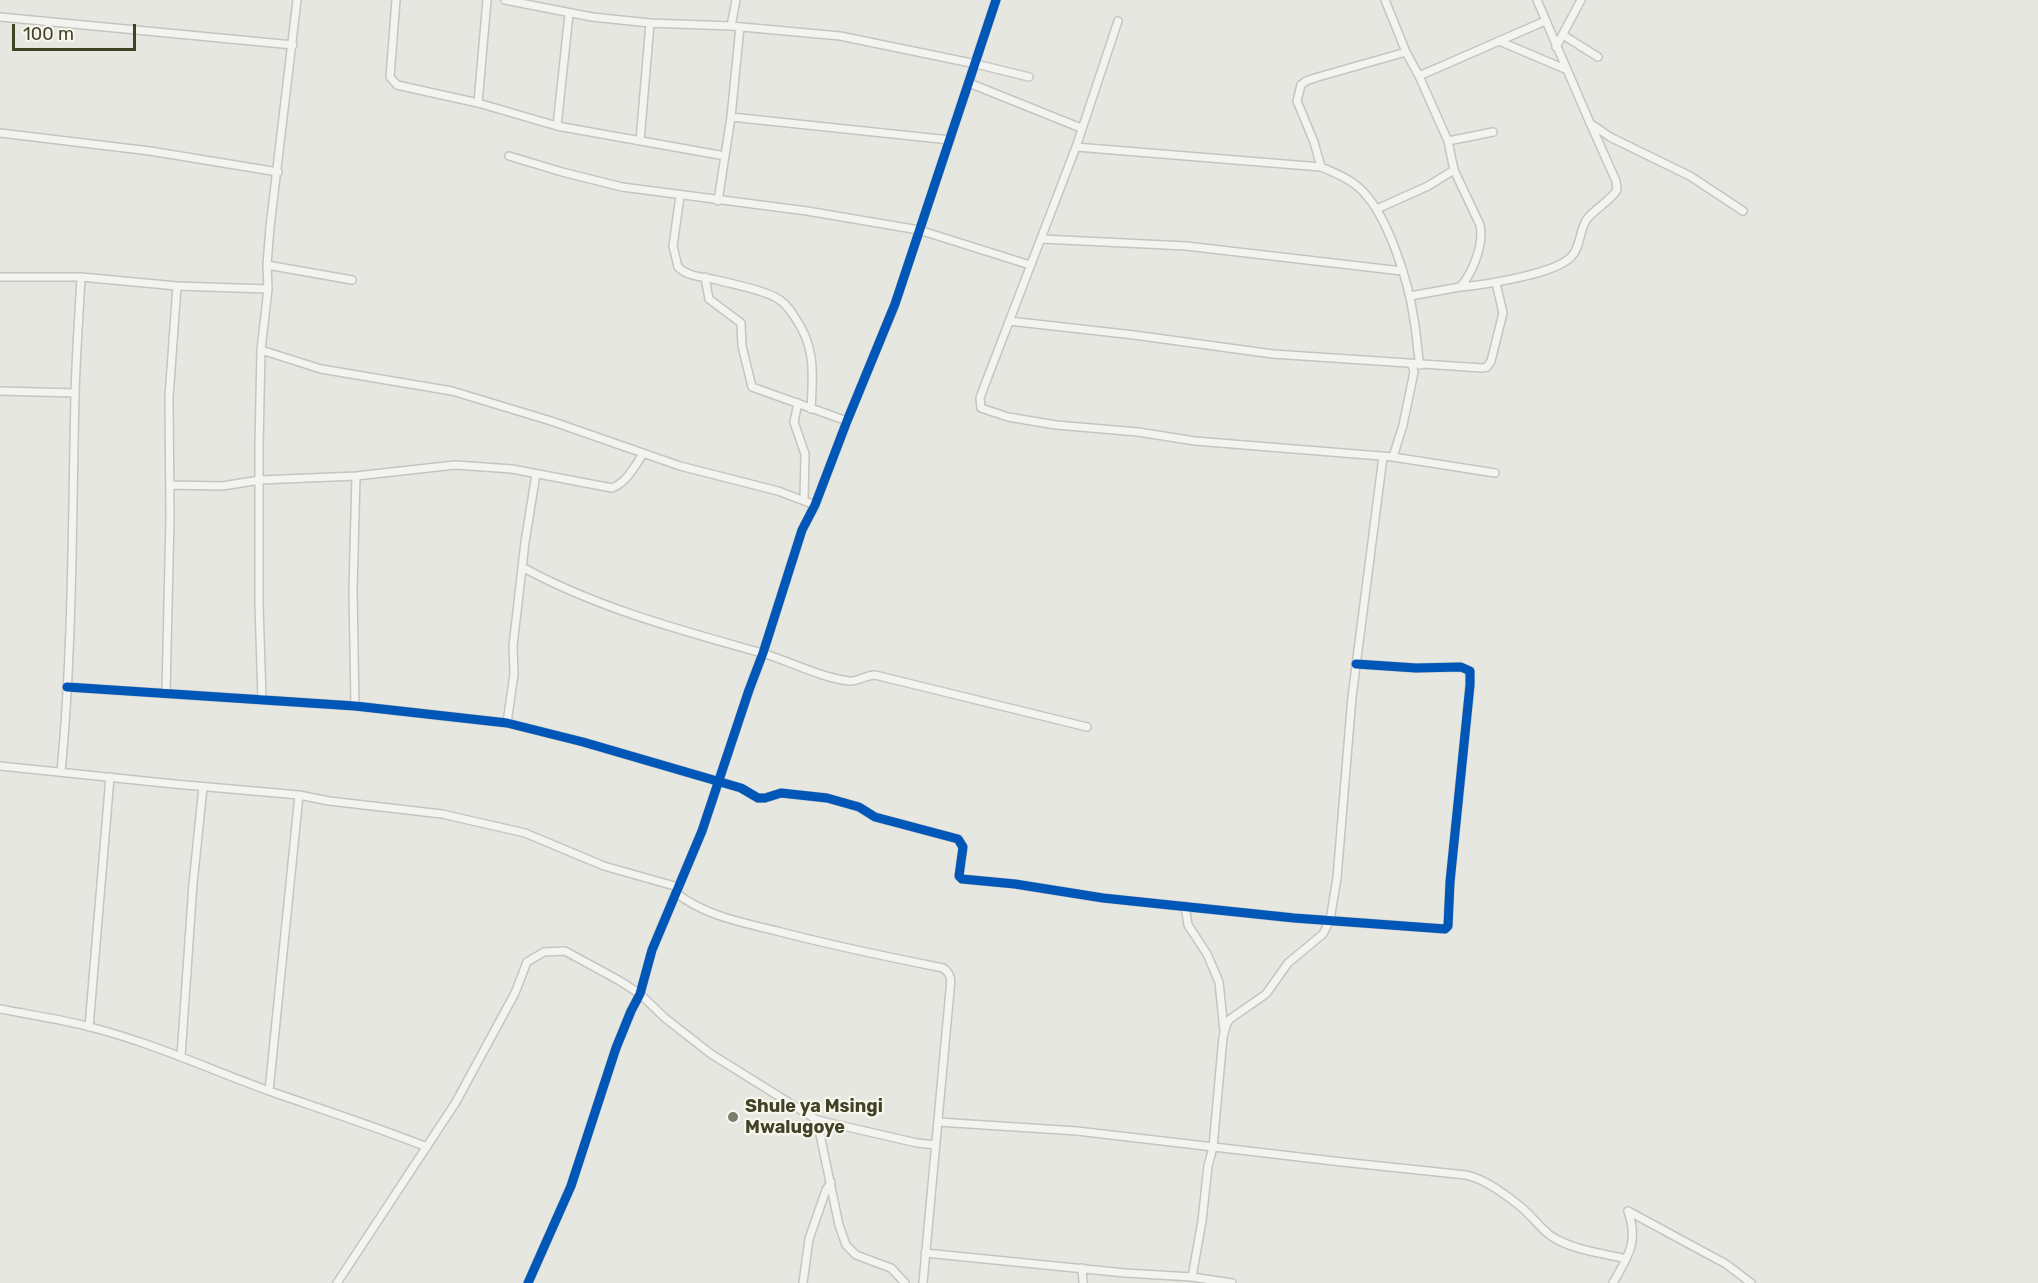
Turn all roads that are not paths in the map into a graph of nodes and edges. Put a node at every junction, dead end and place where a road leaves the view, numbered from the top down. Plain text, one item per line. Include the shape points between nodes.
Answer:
1 (297, 0) edge
2 (396, 0) edge
3 (487, 0) edge
4 (505, 0) edge
5 (736, 0) edge
6 (996, 0) edge
7 (1385, 0) edge
8 (1537, 0) edge
9 (1581, 0) edge
10 (569, 14) junction
11 (0, 17) edge
12 (1118, 21) dead end
13 (1545, 21) junction
14 (650, 23) junction
15 (731, 26) junction
16 (740, 27) junction
17 (1563, 35) junction
18 (1499, 41) junction
19 (293, 45) junction
20 (1556, 47) junction
21 (1406, 52) junction
22 (1598, 57) dead end
23 (976, 64) junction
24 (1565, 69) junction
25 (1419, 76) junction
26 (1029, 77) dead end
27 (969, 83) junction
28 (478, 103) junction
29 (731, 117) junction
30 (1590, 123) junction
31 (557, 126) junction
32 (1081, 128) junction
33 (1492, 132) dead end
34 (0, 133) edge
35 (950, 140) junction
36 (640, 141) junction
37 (1448, 141) junction
38 (1076, 147) junction
39 (509, 156) dead end
40 (725, 156) junction
41 (1321, 167) junction
42 (1455, 170) junction
43 (278, 172) junction
44 (680, 196) junction
45 (718, 201) junction
46 (1377, 209) junction
47 (1743, 212) dead end
48 (919, 230) junction
49 (1042, 239) junction
50 (267, 265) junction
51 (1030, 265) junction
52 (1402, 271) junction
53 (0, 277) edge
54 (81, 277) junction
55 (705, 277) junction
56 (352, 280) dead end
57 (1496, 283) junction
58 (177, 286) junction
59 (1460, 287) junction
60 (268, 289) junction
61 (1410, 296) junction
62 (1009, 321) junction
63 (261, 350) junction
64 (1416, 365) junction
65 (0, 391) edge
66 (75, 393) junction
67 (798, 403) junction
68 (811, 409) junction
69 (847, 421) junction
70 (643, 454) junction
71 (1383, 457) junction
72 (1393, 457) junction
73 (1495, 473) dead end
74 (536, 474) junction
75 (356, 476) junction
76 (260, 480) junction
77 (170, 485) junction
78 (804, 499) junction
79 (815, 505) junction
80 (522, 567) junction
81 (763, 653) junction
82 (1356, 664) junction
83 (67, 687) junction
84 (166, 693) junction
85 (262, 700) junction
86 (355, 706) junction
87 (507, 723) junction
88 (1087, 727) dead end
89 (0, 766) edge
90 (61, 772) junction
91 (110, 777) junction
92 (718, 782) junction
93 (203, 787) junction
94 (299, 795) junction
95 (677, 890) junction
96 (1185, 906) junction
97 (1330, 920) junction
98 (640, 994) junction
99 (0, 1010) edge
100 (89, 1027) junction
101 (1224, 1033) junction
102 (181, 1056) junction
103 (269, 1091) junction
104 (817, 1120) junction
105 (939, 1122) junction
106 (936, 1145) junction
107 (427, 1147) junction
108 (1213, 1147) junction
109 (831, 1182) junction
110 (925, 1253) junction
111 (1626, 1259) junction
112 (1082, 1268) junction
113 (1192, 1276) junction
114 (337, 1283) edge
115 (528, 1283) edge
116 (803, 1283) edge
117 (905, 1283) edge
118 (923, 1283) edge
119 (1083, 1283) edge
120 (1232, 1283) edge
121 (1613, 1283) edge
122 (1751, 1283) edge

1 - 19 street
2 - 28 street via 392,82
3 - 28 street
4 - 10 street
5 - 15 street
6 - 23 street
7 - 21 street
8 - 13 street
9 - 17 street
10 - 14 street
10 - 31 street
11 - 19 street
12 - 32 street
13 - 18 street
13 - 20 street
14 - 15 street
14 - 36 street
15 - 16 street
16 - 23 street via 840,36
16 - 29 street
17 - 20 street
17 - 22 street
18 - 24 street
18 - 25 street
19 - 43 street
20 - 24 street
21 - 25 street
21 - 41 street via 1301,85 1298,104
23 - 26 street
23 - 27 street
24 - 30 street
25 - 37 street
27 - 32 street
27 - 35 street
28 - 31 street
29 - 35 street
29 - 40 street
30 - 47 street via 1690,177
30 - 57 street via 1616,182 1615,193 1588,217 1571,257
31 - 36 street
32 - 38 street
33 - 37 street
34 - 43 street via 150,151
35 - 48 street
36 - 40 street
37 - 42 street
38 - 41 street
38 - 49 street
39 - 44 street via 590,179
40 - 45 street
41 - 46 street via 1357,185
42 - 46 street
42 - 59 street via 1481,232 1478,252
43 - 50 street
44 - 45 street
44 - 55 street via 674,256 682,271
45 - 48 street
46 - 52 street
48 - 51 street
48 - 69 street via 895,304
49 - 51 street
49 - 52 street via 1186,246
50 - 56 street
50 - 60 street
51 - 62 street
52 - 61 street
53 - 54 street
54 - 58 street
54 - 66 street
55 - 67 street via 709,299 741,323 750,384
55 - 68 street via 759,291 785,303 809,343 813,372
57 - 59 street
57 - 64 street via 1503,313 1489,364 1482,368
58 - 60 street
58 - 77 street via 169,397
59 - 61 street
60 - 63 street
61 - 64 street
62 - 64 street via 1262,353
62 - 71 street via 980,398 981,408 986,411 1056,425
63 - 70 street via 321,369 452,391
63 - 76 street
64 - 72 street
65 - 66 street
66 - 83 street
67 - 68 street
67 - 78 street via 794,422 805,454
68 - 69 street
69 - 79 street
70 - 74 street via 628,476 612,488
70 - 78 street
71 - 72 street
71 - 82 street
72 - 73 street
74 - 75 street via 455,465
74 - 80 street
75 - 76 street
75 - 86 street
76 - 77 street via 222,486
76 - 85 street
77 - 84 street
78 - 79 street
79 - 81 street via 802,530
80 - 81 street via 585,597
80 - 87 street
81 - 88 street via 849,681 875,675
81 - 92 street
82 - 97 street
82 - 97 street via 1461,667 1470,671 1448,926 1442,929
83 - 84 street
83 - 90 street
84 - 85 street
85 - 86 street
86 - 87 street
87 - 92 street
89 - 90 street
90 - 91 street
91 - 93 street
91 - 100 street
92 - 95 street
92 - 96 street via 758,798 781,793 827,798 859,807 875,817 958,838 963,847 961,879
93 - 94 street
93 - 102 street
94 - 95 street via 492,824
94 - 103 street
95 - 98 street via 652,950
95 - 105 street via 700,909 718,916 948,971 951,990
96 - 97 street
96 - 101 street via 1188,925 1219,982
97 - 101 street via 1323,934 1288,963 1266,994 1230,1019
98 - 104 street via 711,1054
98 - 107 street via 565,951 534,956 527,962 515,993 456,1102
98 - 115 street via 616,1048 571,1186
99 - 100 street
100 - 102 street
101 - 108 street
102 - 103 street
103 - 107 street
104 - 106 street
104 - 109 street
105 - 106 street
105 - 108 street via 1077,1131
106 - 110 street
107 - 114 street
108 - 111 street via 1473,1176 1513,1201 1554,1238
108 - 113 street
109 - 116 street via 809,1239
109 - 117 street via 846,1245 856,1255 891,1268
110 - 112 street
110 - 118 street
111 - 121 street
111 - 122 street via 1633,1242 1628,1211 1726,1264
112 - 113 street
112 - 119 street
113 - 120 street

